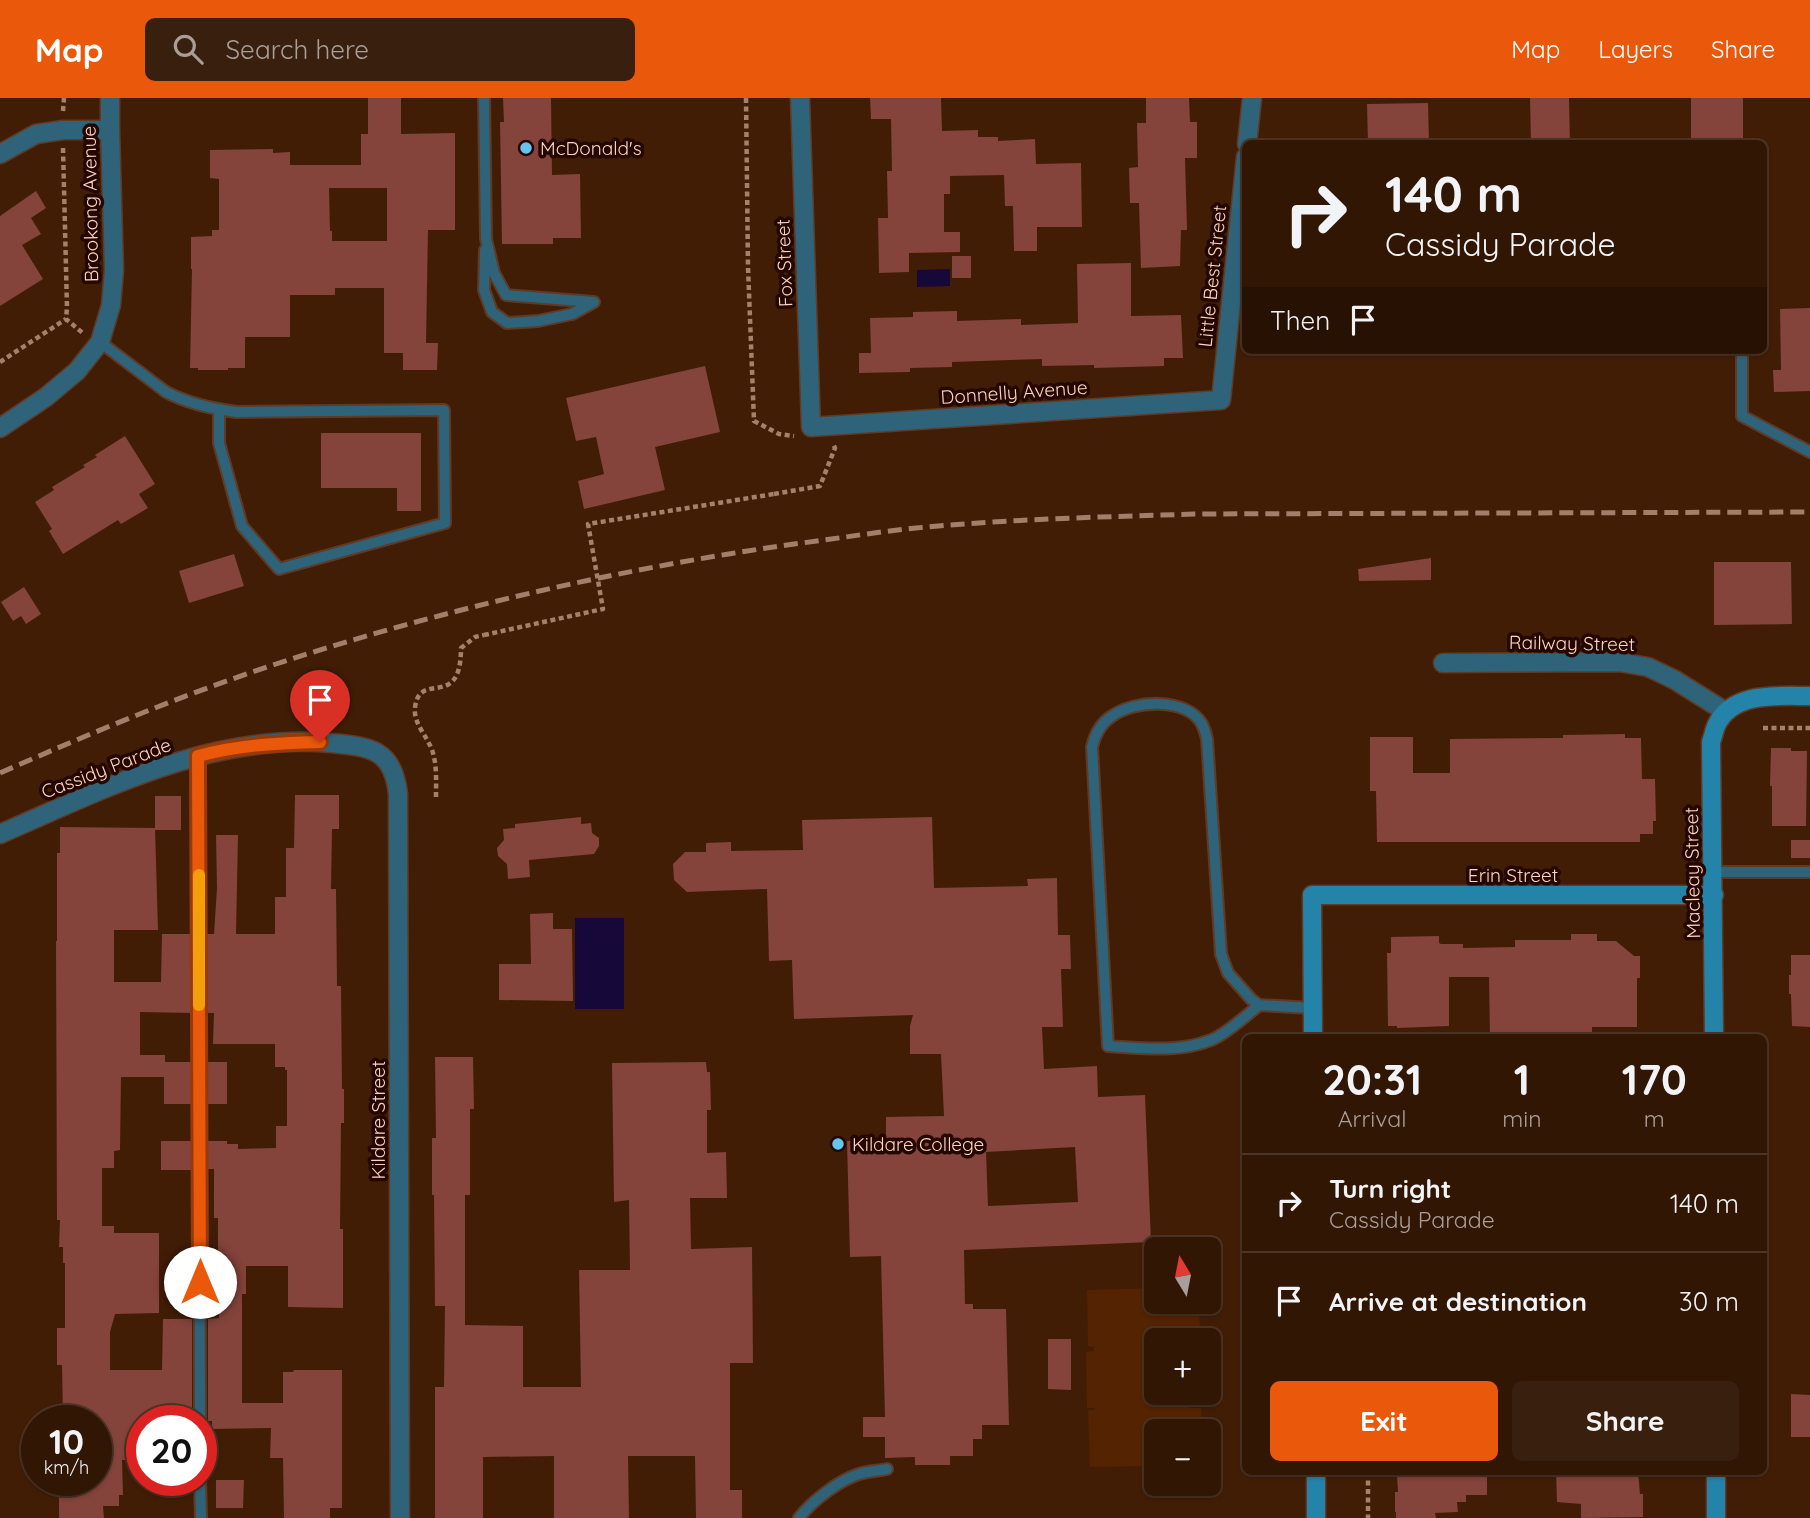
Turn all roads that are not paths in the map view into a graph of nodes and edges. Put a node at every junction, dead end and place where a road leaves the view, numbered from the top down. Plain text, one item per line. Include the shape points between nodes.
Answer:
1 (110, 98) edge
2 (484, 98) edge
3 (800, 98) edge
4 (1252, 98) edge
5 (110, 130) junction
6 (1247, 140) edge
7 (3, 147) edge
8 (1242, 196) edge
9 (486, 239) junction
10 (98, 344) junction
11 (1742, 354) edge
12 (1221, 400) joint
13 (219, 410) junction
14 (0, 428) edge
15 (807, 432) joint
16 (1810, 452) edge
17 (1443, 663) dead end
18 (1810, 696) edge
19 (1726, 712) junction
20 (356, 745) joint
21 (198, 756) junction
22 (0, 834) edge
23 (1713, 872) junction
24 (1810, 872) edge
25 (1714, 895) junction
26 (1259, 1005) junction
27 (1312, 1008) junction
28 (1313, 1034) edge
29 (1714, 1034) edge
30 (200, 1405) edge
31 (887, 1469) dead end
32 (1316, 1475) edge
33 (1716, 1475) edge
34 (200, 1496) edge
35 (201, 1518) edge
36 (400, 1518) edge
37 (799, 1518) edge
38 (1316, 1518) edge
39 (1716, 1518) edge

1 - 5 street, Brookong Avenue
2 - 9 lane
3 - 15 street, Fox Street
4 - 6 street
5 - 7 street via 36,134
5 - 10 street, Brookong Avenue via 114,270 111,305
8 - 12 street, Little Best Street
9 - 9 lane via 494,273 506,295 594,303 572,314 507,323 492,312 484,290
10 - 13 lane via 166,392
10 - 14 street, Brookong Avenue via 77,371
11 - 16 lane via 1742,416
12 - 15 street, Donnelly Avenue
13 - 13 lane via 444,410 445,523 279,569 242,526 219,443
17 - 19 street, Railway Street via 1619,662 1648,667
18 - 19 street via 1759,698 1740,702
19 - 23 street, Macleay Street via 1711,742
20 - 21 street, Cassidy Parade via 274,743
20 - 36 street, Kildare Street via 388,762 396,775 398,794
21 - 22 street, Cassidy Parade via 127,778
21 - 30 lane
23 - 24 lane
23 - 25 street, Macleay Street
25 - 27 street, Erin Street via 1312,895
25 - 29 street, Macleay Street
26 - 26 lane via 1228,973 1221,954 1208,739 1201,723 1174,706 1142,704 1121,711 1095,735 1092,747 1108,1046 1155,1049 1213,1040
26 - 27 lane
27 - 28 street
31 - 37 lane via 841,1482
32 - 38 street
33 - 39 street
34 - 35 lane

